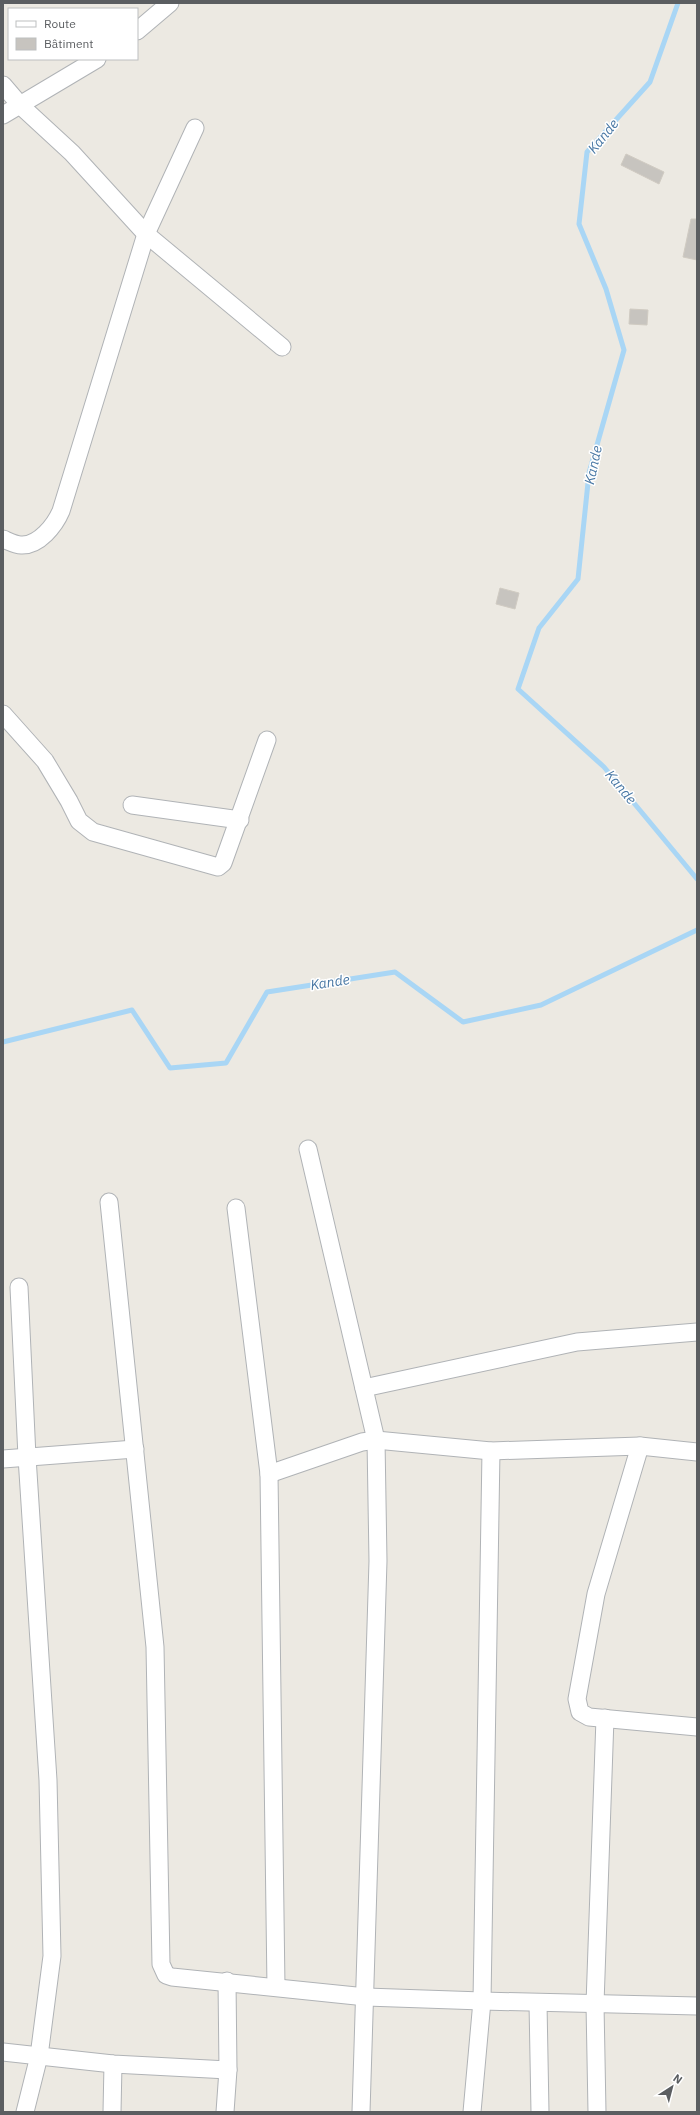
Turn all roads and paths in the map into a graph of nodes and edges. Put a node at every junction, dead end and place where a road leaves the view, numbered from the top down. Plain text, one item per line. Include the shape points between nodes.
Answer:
1 (170, 3) edge
2 (138, 30) edge
3 (95, 60) edge
4 (3, 85) edge
5 (21, 106) junction
6 (3, 115) edge
7 (195, 128) dead end
8 (146, 234) junction
9 (282, 347) dead end
10 (3, 540) edge
11 (3, 714) edge
12 (267, 740) dead end
13 (132, 805) dead end
14 (240, 820) junction
15 (308, 1149) dead end
16 (109, 1202) dead end
17 (236, 1208) dead end
18 (19, 1287) dead end
19 (697, 1332) edge
20 (364, 1388) junction
21 (376, 1440) junction
22 (640, 1446) junction
23 (135, 1449) junction
24 (491, 1451) junction
25 (697, 1452) edge
26 (27, 1457) junction
27 (3, 1459) edge
28 (269, 1474) junction
29 (605, 1718) junction
30 (697, 1727) edge
31 (226, 1981) junction
32 (276, 1987) junction
33 (366, 1997) junction
34 (482, 2001) junction
35 (538, 2003) junction
36 (595, 2004) junction
37 (697, 2006) edge
38 (3, 2052) edge
39 (39, 2056) junction
40 (113, 2064) junction
41 (228, 2070) junction
42 (25, 2112) edge
43 (112, 2112) edge
44 (225, 2112) edge
45 (361, 2112) edge
46 (472, 2112) edge
47 (540, 2112) edge
48 (597, 2112) edge

1 - 2 street
3 - 5 street
4 - 5 street
5 - 6 street
5 - 8 street via 72,153
7 - 8 street
8 - 9 street
8 - 10 street via 58,517 42,538 22,545
11 - 14 street via 45,761 79,821 93,832 218,867 223,863
12 - 14 street
13 - 14 street
15 - 20 street
16 - 23 street
17 - 28 street
18 - 26 street
19 - 20 street via 576,1342
20 - 21 street
21 - 24 street
21 - 28 street via 362,1442
21 - 33 street via 378,1561
22 - 24 street
22 - 25 street
22 - 29 street via 596,1594 577,1699 580,1712 589,1717
23 - 26 street
23 - 31 street via 155,1647 161,1964 166,1974 172,1977
24 - 34 street
26 - 27 street
26 - 39 street via 48,1780 52,1956
28 - 32 street
29 - 30 street
29 - 36 street
31 - 32 street
31 - 41 street
32 - 33 street
33 - 34 street
33 - 45 street
34 - 35 street
34 - 46 street
35 - 36 street
35 - 47 street
36 - 37 street
36 - 48 street
38 - 39 street
39 - 40 street
39 - 42 street
40 - 41 street
40 - 43 street
41 - 44 street

